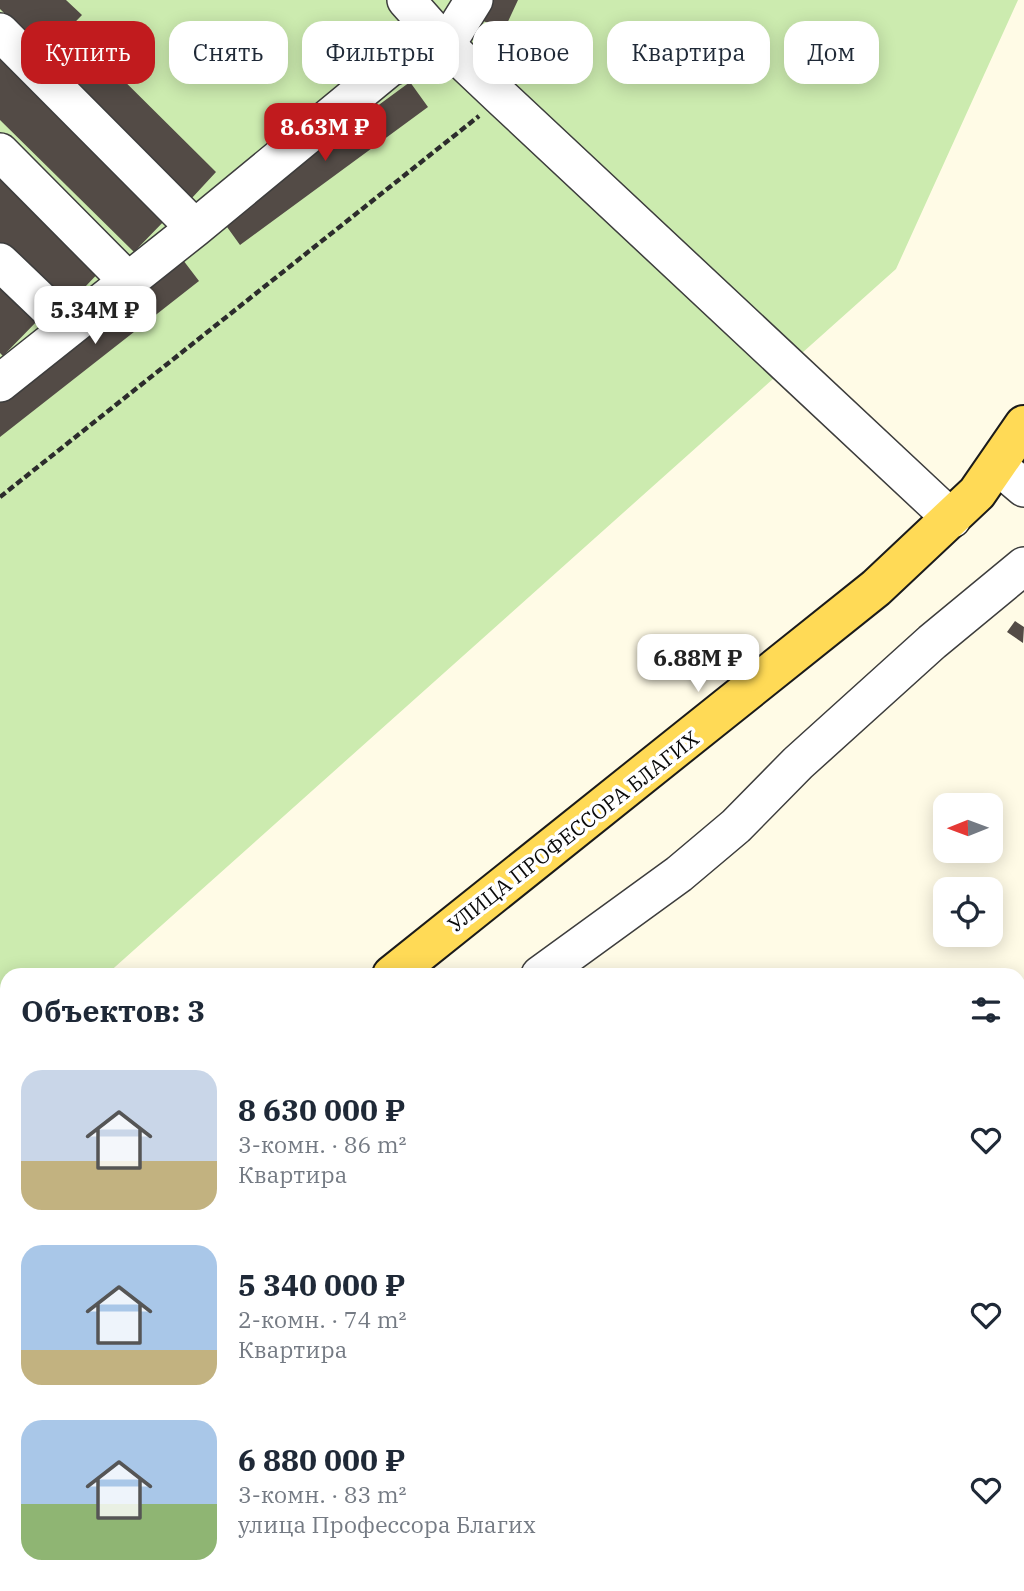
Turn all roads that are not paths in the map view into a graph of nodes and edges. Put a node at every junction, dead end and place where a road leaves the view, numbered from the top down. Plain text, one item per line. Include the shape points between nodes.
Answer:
1 (406, 0) edge
2 (474, 0) edge
3 (425, 21) edge
4 (459, 24) edge
5 (0, 32) edge
6 (459, 57) edge
7 (370, 84) edge
8 (0, 152) edge
9 (195, 228) junction
10 (0, 262) edge
11 (128, 281) junction
12 (69, 328) junction
13 (3, 377) edge
14 (1024, 425) edge
15 (1011, 477) edge
16 (952, 519) junction
17 (1024, 566) edge
18 (401, 968) edge
19 (550, 968) edge

1 - 3 lane
2 - 4 lane
5 - 9 lane
6 - 16 lane
7 - 9 lane
8 - 11 lane
9 - 11 lane
10 - 12 lane
11 - 12 lane
12 - 13 lane
14 - 15 main road, УЛИЦА ПРОФЕССОРА БЛАГИХ
15 - 16 main road, УЛИЦА ПРОФЕССОРА БЛАГИХ
16 - 18 main road, УЛИЦА ПРОФЕССОРА БЛАГИХ via 825,632
17 - 19 lane via 922,651 736,826 679,874

